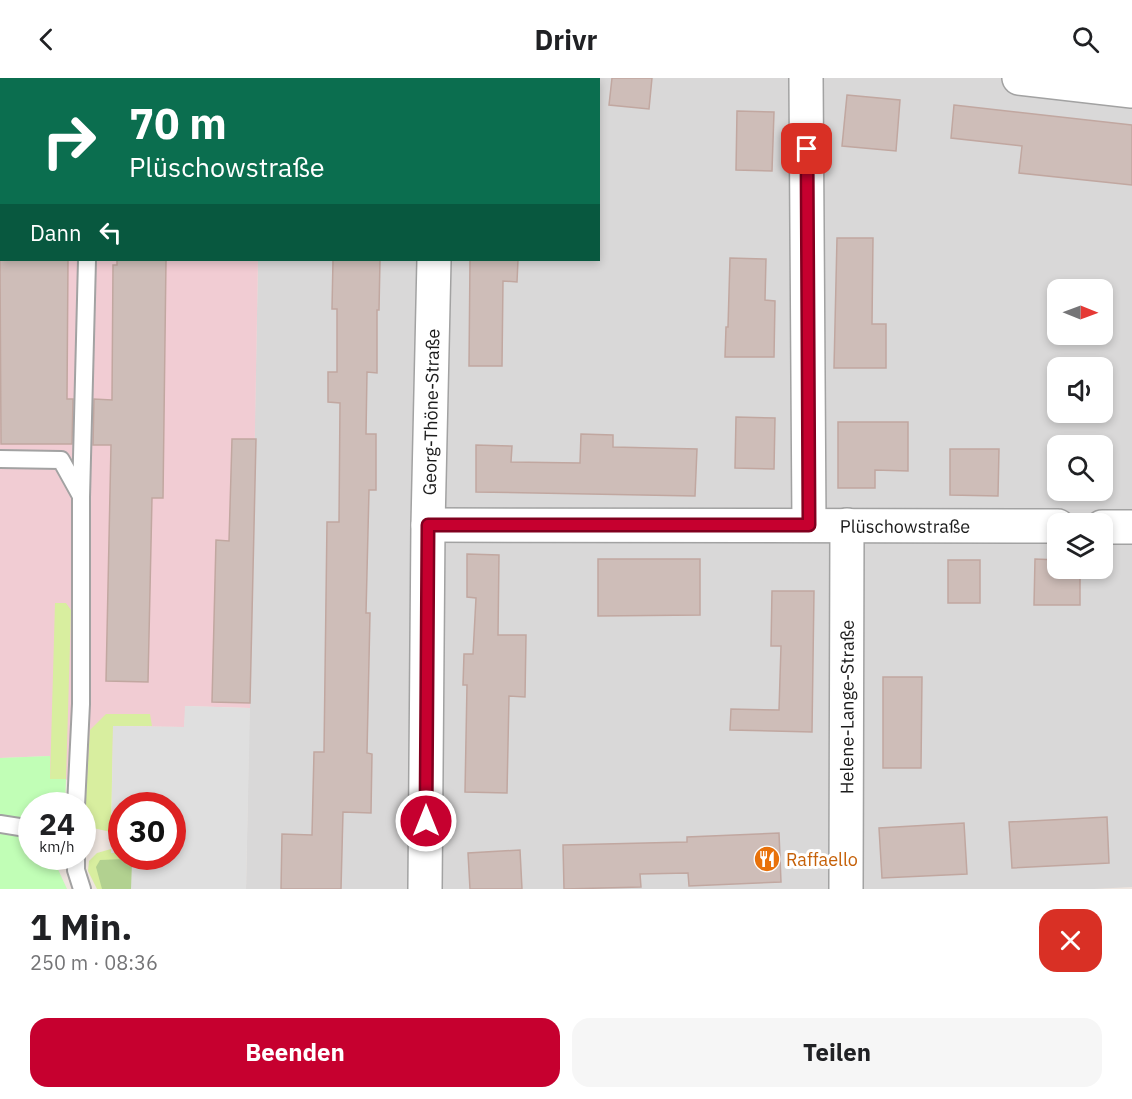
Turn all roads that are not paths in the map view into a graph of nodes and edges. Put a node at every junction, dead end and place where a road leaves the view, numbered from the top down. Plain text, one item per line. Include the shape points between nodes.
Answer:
1 (806, 78) edge
2 (1019, 78) edge
3 (1132, 91) edge
4 (87, 261) edge
5 (434, 261) edge
6 (0, 459) edge
7 (81, 497) junction
8 (428, 525) junction
9 (809, 525) junction
10 (847, 525) junction
11 (1047, 526) edge
12 (1113, 527) edge
13 (1132, 527) edge
14 (77, 792) edge
15 (0, 824) edge
16 (18, 827) edge
17 (76, 870) edge
18 (82, 889) edge
19 (425, 889) edge
20 (846, 889) edge

1 - 9 street
2 - 3 street
4 - 7 lane
5 - 8 street, Georg-Thöne-Straße
6 - 7 lane via 61,460
7 - 14 lane via 81,704
8 - 9 street, Plüschowstraße
8 - 19 street, Georg-Thöne-Straße
9 - 10 street, Plüschowstraße
10 - 11 street, Plüschowstraße
10 - 20 street, Helene-Lange-Straße
12 - 13 street
15 - 16 lane
17 - 18 lane

